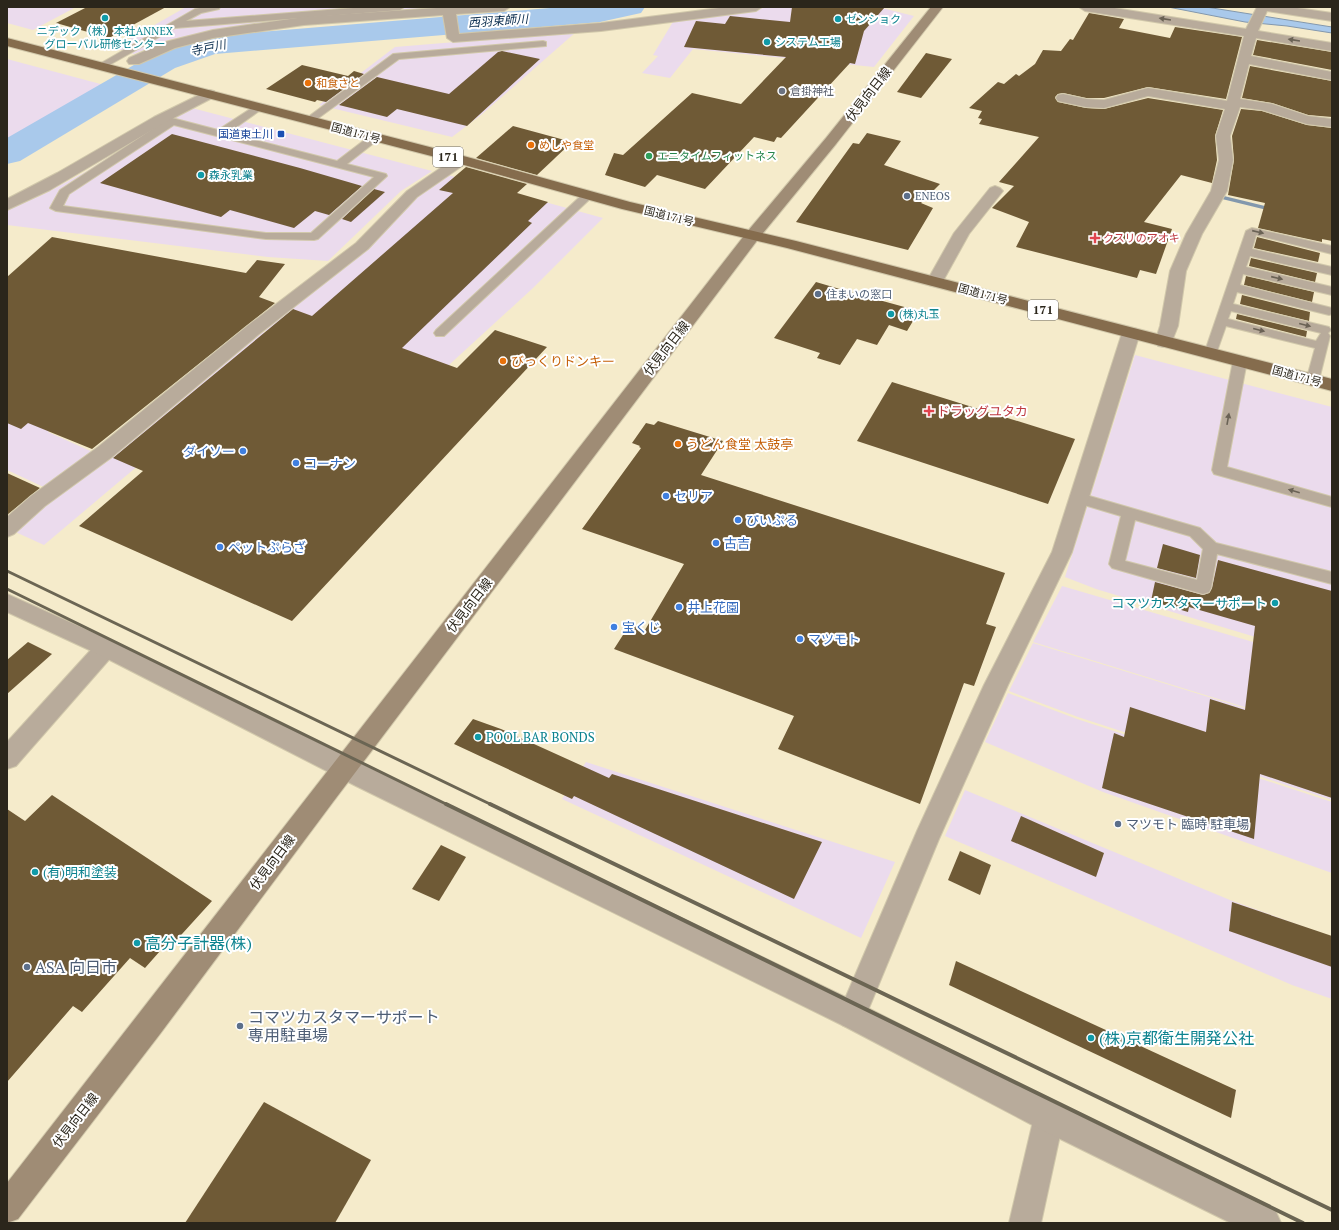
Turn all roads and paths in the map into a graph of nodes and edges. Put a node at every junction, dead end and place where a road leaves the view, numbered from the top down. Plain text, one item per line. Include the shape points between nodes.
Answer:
1 (216, 7) edge
2 (268, 7) edge
3 (400, 7) edge
4 (504, 7) edge
5 (756, 7) edge
6 (937, 7) edge
7 (1085, 7) edge
8 (1263, 8) edge
9 (449, 11) junction
10 (1332, 17) edge
11 (267, 18) junction
12 (175, 25) junction
13 (1251, 32) junction
14 (7, 42) edge
15 (544, 44) dead end
16 (1332, 46) edge
17 (1244, 59) junction
18 (101, 66) junction
19 (131, 67) junction
20 (1332, 76) edge
21 (209, 94) junction
22 (1063, 98) dead end
23 (1234, 103) junction
24 (258, 107) junction
25 (309, 120) junction
26 (1332, 123) edge
27 (220, 134) junction
28 (375, 137) junction
29 (460, 160) junction
30 (339, 165) junction
31 (995, 191) dead end
32 (588, 195) junction
33 (7, 205) edge
34 (753, 235) junction
35 (1332, 250) edge
36 (1245, 251) junction
37 (1239, 269) junction
38 (1332, 271) edge
39 (935, 281) junction
40 (1232, 287) junction
41 (1332, 291) edge
42 (1331, 305) edge
43 (1226, 306) junction
44 (1221, 321) junction
45 (1325, 330) junction
46 (440, 333) dead end
47 (1131, 333) junction
48 (1164, 342) junction
49 (1321, 346) junction
50 (1210, 354) junction
51 (1240, 361) junction
52 (1313, 381) junction
53 (1332, 386) edge
54 (1079, 498) junction
55 (1332, 502) edge
56 (1129, 513) junction
57 (7, 529) edge
58 (1211, 547) junction
59 (1332, 578) edge
60 (7, 602) edge
61 (106, 648) junction
62 (7, 759) edge
63 (345, 767) junction
64 (852, 1015) junction
65 (1049, 1117) junction
66 (7, 1208) edge
67 (1025, 1223) edge
68 (1265, 1223) edge

1 - 12 lane via 198,11
2 - 11 lane
3 - 11 lane
4 - 9 street
5 - 9 street via 601,27 453,38
6 - 34 main road, 伏見向日線
13 -> 7 street
8 - 10 street
8 - 13 street
9 - 19 street via 304,21 213,34 170,45
11 - 12 lane
12 - 18 lane
16 -> 13 street
13 - 17 street
14 - 18 highway, 国道171号 / 171
15 - 25 lane via 396,56
17 - 20 street
17 - 23 street via 1233,98
18 - 19 highway, 国道171号 / 171
19 - 21 highway, 国道171号 / 171 via 144,78
21 - 24 highway, 国道171号 / 171
21 - 33 street via 152,124 39,191
22 - 23 street via 1083,104 1112,104 1148,92 1226,106
23 - 26 street via 1247,103 1309,120
23 - 48 street via 1223,136 1226,160 1219,190 1194,234 1178,271
24 - 25 highway, 国道171号 / 171
24 - 27 lane
25 - 28 highway, 国道171号 / 171
27 - 30 lane
27 - 30 lane via 172,121 64,192 56,208 266,236 314,237 382,176
28 - 29 highway, 国道171号 / 171
28 - 30 lane
29 - 32 highway, 国道171号 / 171
29 - 57 street via 412,194 362,246 252,330 105,452 38,501
31 - 39 street via 962,233
32 - 34 highway, 国道171号 / 171
32 - 46 lane
34 - 39 highway, 国道171号 / 171
34 - 63 main road, 伏見向日線
36 -> 35 lane via 1252,231
36 - 37 lane
36 - 38 lane
37 - 40 lane
37 -> 41 lane
39 - 47 highway, 国道171号 / 171
40 - 42 lane
40 - 43 lane
42 - 45 lane
43 - 44 lane
43 -> 45 lane
44 -> 49 lane
44 - 50 lane
45 - 49 lane
47 - 48 highway, 国道171号 / 171
47 - 54 street
48 - 50 highway, 国道171号 / 171
49 - 52 lane
50 - 51 highway, 国道171号 / 171
51 - 52 highway, 国道171号 / 171
55 -> 51 lane via 1219,470
52 - 53 highway, 国道171号 / 171
54 - 56 lane
54 - 64 street via 1062,552 973,734
56 - 58 lane via 1195,532
56 - 58 lane via 1118,564 1203,588
58 - 59 lane
60 - 61 street
61 - 62 street
61 - 63 street
63 - 64 street
63 - 66 main road, 伏見向日線
64 - 65 street
65 - 67 street
65 - 68 street

